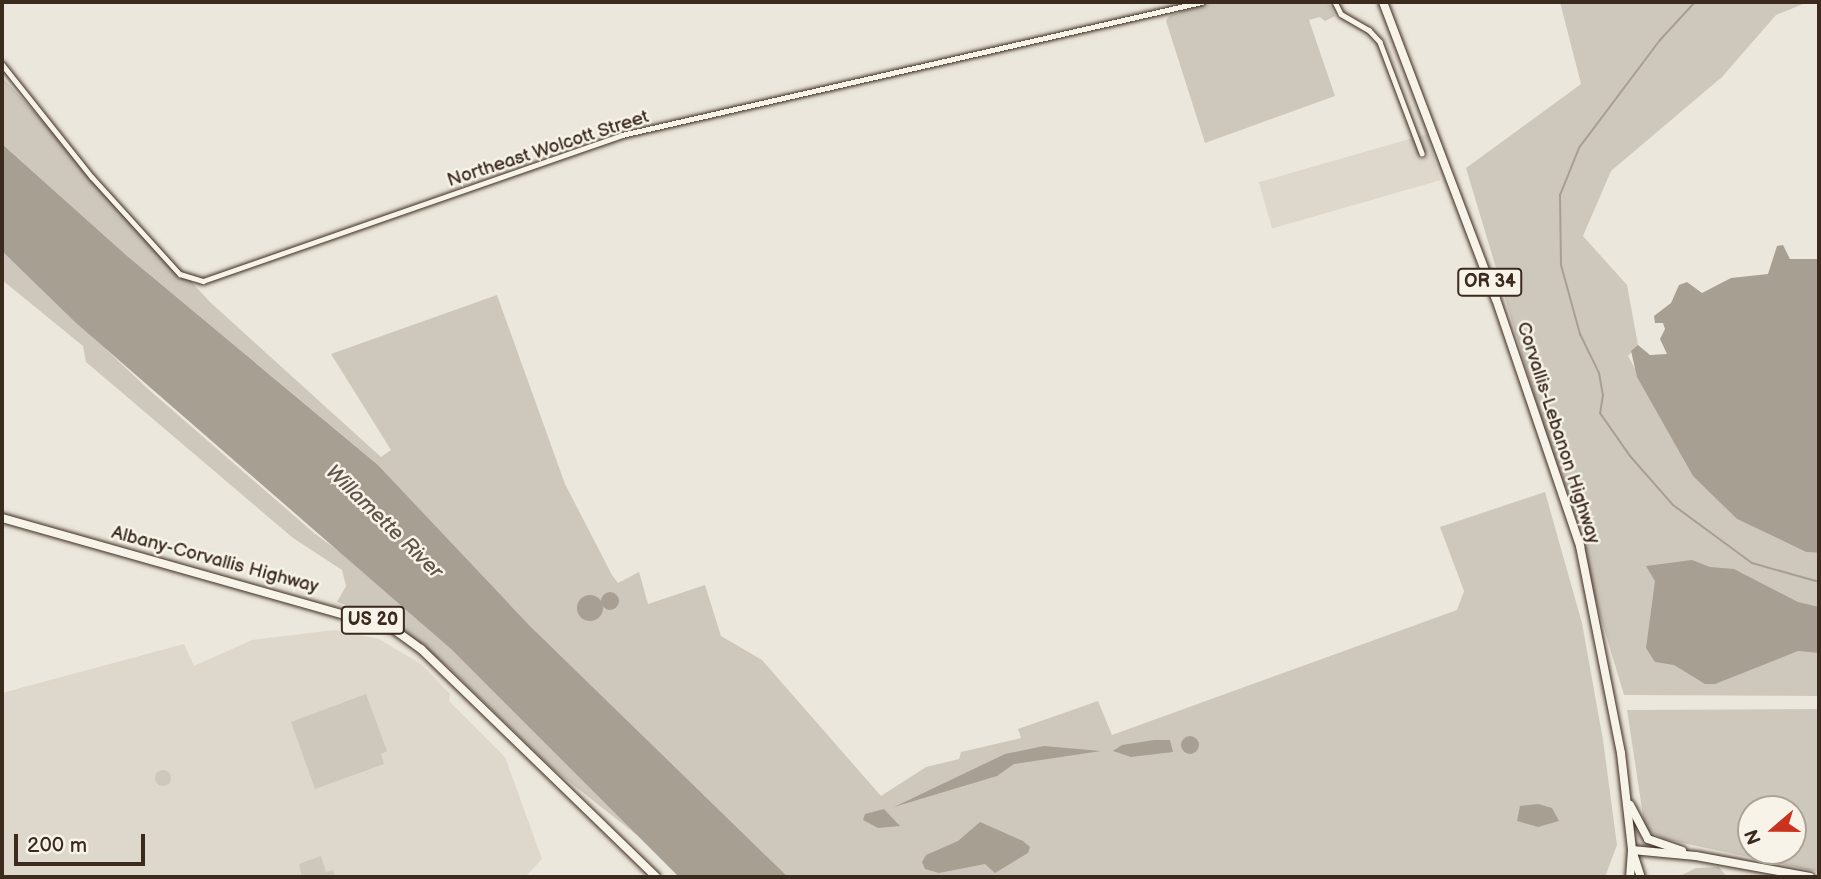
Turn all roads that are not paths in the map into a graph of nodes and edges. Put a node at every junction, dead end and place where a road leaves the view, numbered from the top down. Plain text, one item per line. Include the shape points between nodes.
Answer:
1 (1202, 2) edge
2 (1335, 2) edge
3 (1383, 2) edge
4 (2, 64) edge
5 (1422, 153) dead end
6 (2, 518) edge
7 (1627, 800) junction
8 (1632, 850) junction
9 (1696, 856) junction
10 (656, 877) edge
11 (1629, 877) edge
12 (1641, 877) edge
13 (1810, 877) edge

1 - 4 street, Northeast Wolcott Street via 622,135 203,281 180,274 92,177
2 - 5 street via 1341,14 1380,42
3 - 7 highway, Corvallis-Lebanon Highway / OR 34 via 1561,482 1605,654
6 - 10 highway, Albany-Corvallis Highway / US 20 via 392,628 421,649
7 - 8 highway, Corvallis-Lebanon Highway / OR 34
7 - 9 highway, OR 34 via 1647,839
8 - 9 highway, OR 34
8 - 11 highway
8 - 12 highway
9 - 13 highway, OR 34

